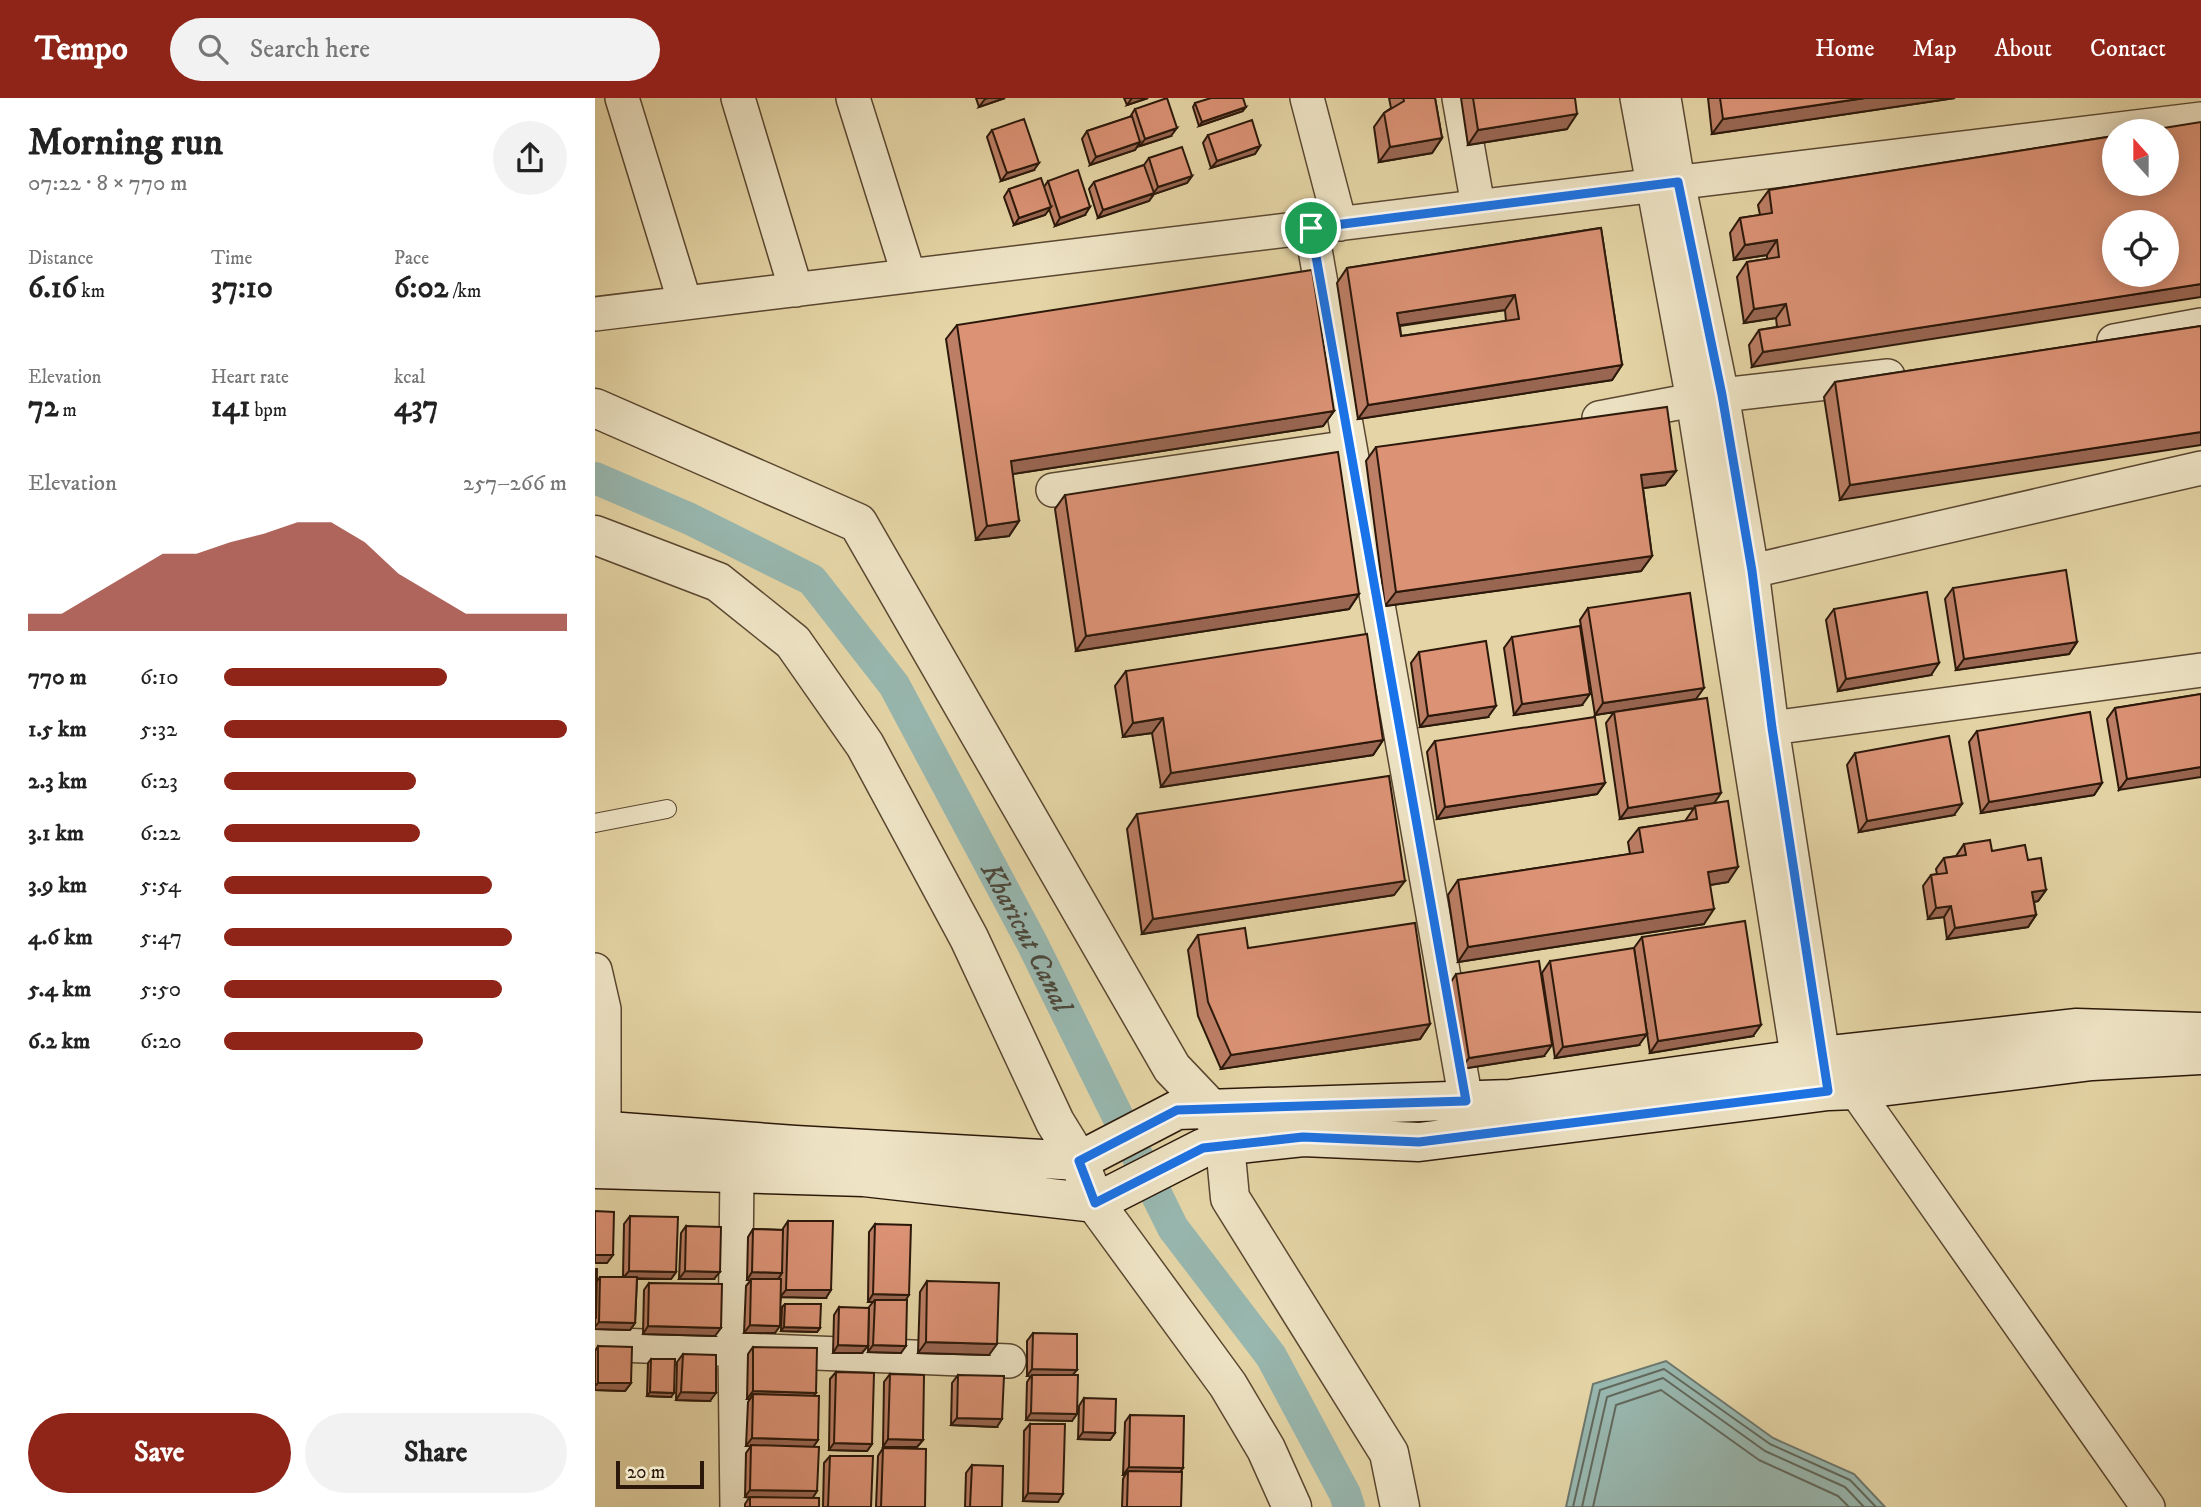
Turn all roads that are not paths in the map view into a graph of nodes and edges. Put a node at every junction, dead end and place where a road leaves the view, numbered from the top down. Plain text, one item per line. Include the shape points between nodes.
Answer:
1 (622, 98) edge
2 (737, 98) edge
3 (853, 98) edge
4 (1307, 98) edge
5 (1459, 98) edge
6 (1637, 98) edge
7 (1664, 98) edge
8 (2201, 118) edge
9 (1665, 184) junction
10 (1478, 206) junction
11 (1325, 226) junction
12 (909, 276) junction
13 (796, 290) junction
14 (685, 303) junction
15 (595, 314) edge
16 (2201, 325) edge
17 (2078, 347) edge
18 (1914, 373) edge
19 (1707, 398) junction
20 (595, 408) edge
21 (1573, 424) edge
22 (1350, 447) junction
23 (2201, 468) edge
24 (1053, 491) dead end
25 (595, 535) edge
26 (1752, 571) junction
27 (2201, 670) edge
28 (1772, 728) junction
29 (667, 808) dead end
30 (595, 823) edge
31 (595, 970) edge
32 (2201, 1032) edge
33 (2201, 1055) edge
34 (1821, 1078) junction
35 (1466, 1101) junction
36 (1194, 1110) junction
37 (600, 1130) edge
38 (1214, 1147) junction
39 (1084, 1158) junction
40 (599, 1169) edge
41 (737, 1172) junction
42 (1105, 1198) junction
43 (595, 1344) edge
44 (736, 1351) junction
45 (1009, 1361) dead end
46 (737, 1507) edge
47 (1292, 1507) edge
48 (1400, 1507) edge
49 (2148, 1507) edge

1 - 14 street
2 - 13 street
3 - 12 street
4 - 11 street
5 - 10 street
6 - 9 street
7 - 9 street
8 - 9 street
9 - 10 street
9 - 19 street
10 - 11 street
11 - 12 street
11 - 22 street
12 - 13 street
13 - 14 street
14 - 15 street
16 - 17 street
18 - 19 street
19 - 21 street
19 - 26 street
19 - 34 street
20 - 36 main road via 858,523
22 - 24 street
22 - 35 street
23 - 26 street
25 - 39 main road via 718,582 793,642 865,746 969,938 1055,1122
26 - 28 street
27 - 28 street
28 - 34 street
29 - 30 lane
31 - 37 street via 604,1009
32 - 34 main road via 2077,1028
33 - 34 main road
34 - 35 main road
34 - 38 main road via 1419,1142 1303,1137
34 - 49 street
35 - 36 main road
36 - 38 main road
36 - 39 main road
37 - 39 main road via 795,1145
37 - 40 street
38 - 42 main road
38 - 48 main road via 1230,1198 1389,1453
39 - 42 main road
40 - 41 main road
41 - 42 main road via 864,1177
41 - 44 street
42 - 47 main road via 1228,1385 1266,1449
43 - 44 street
44 - 45 street
44 - 46 street

